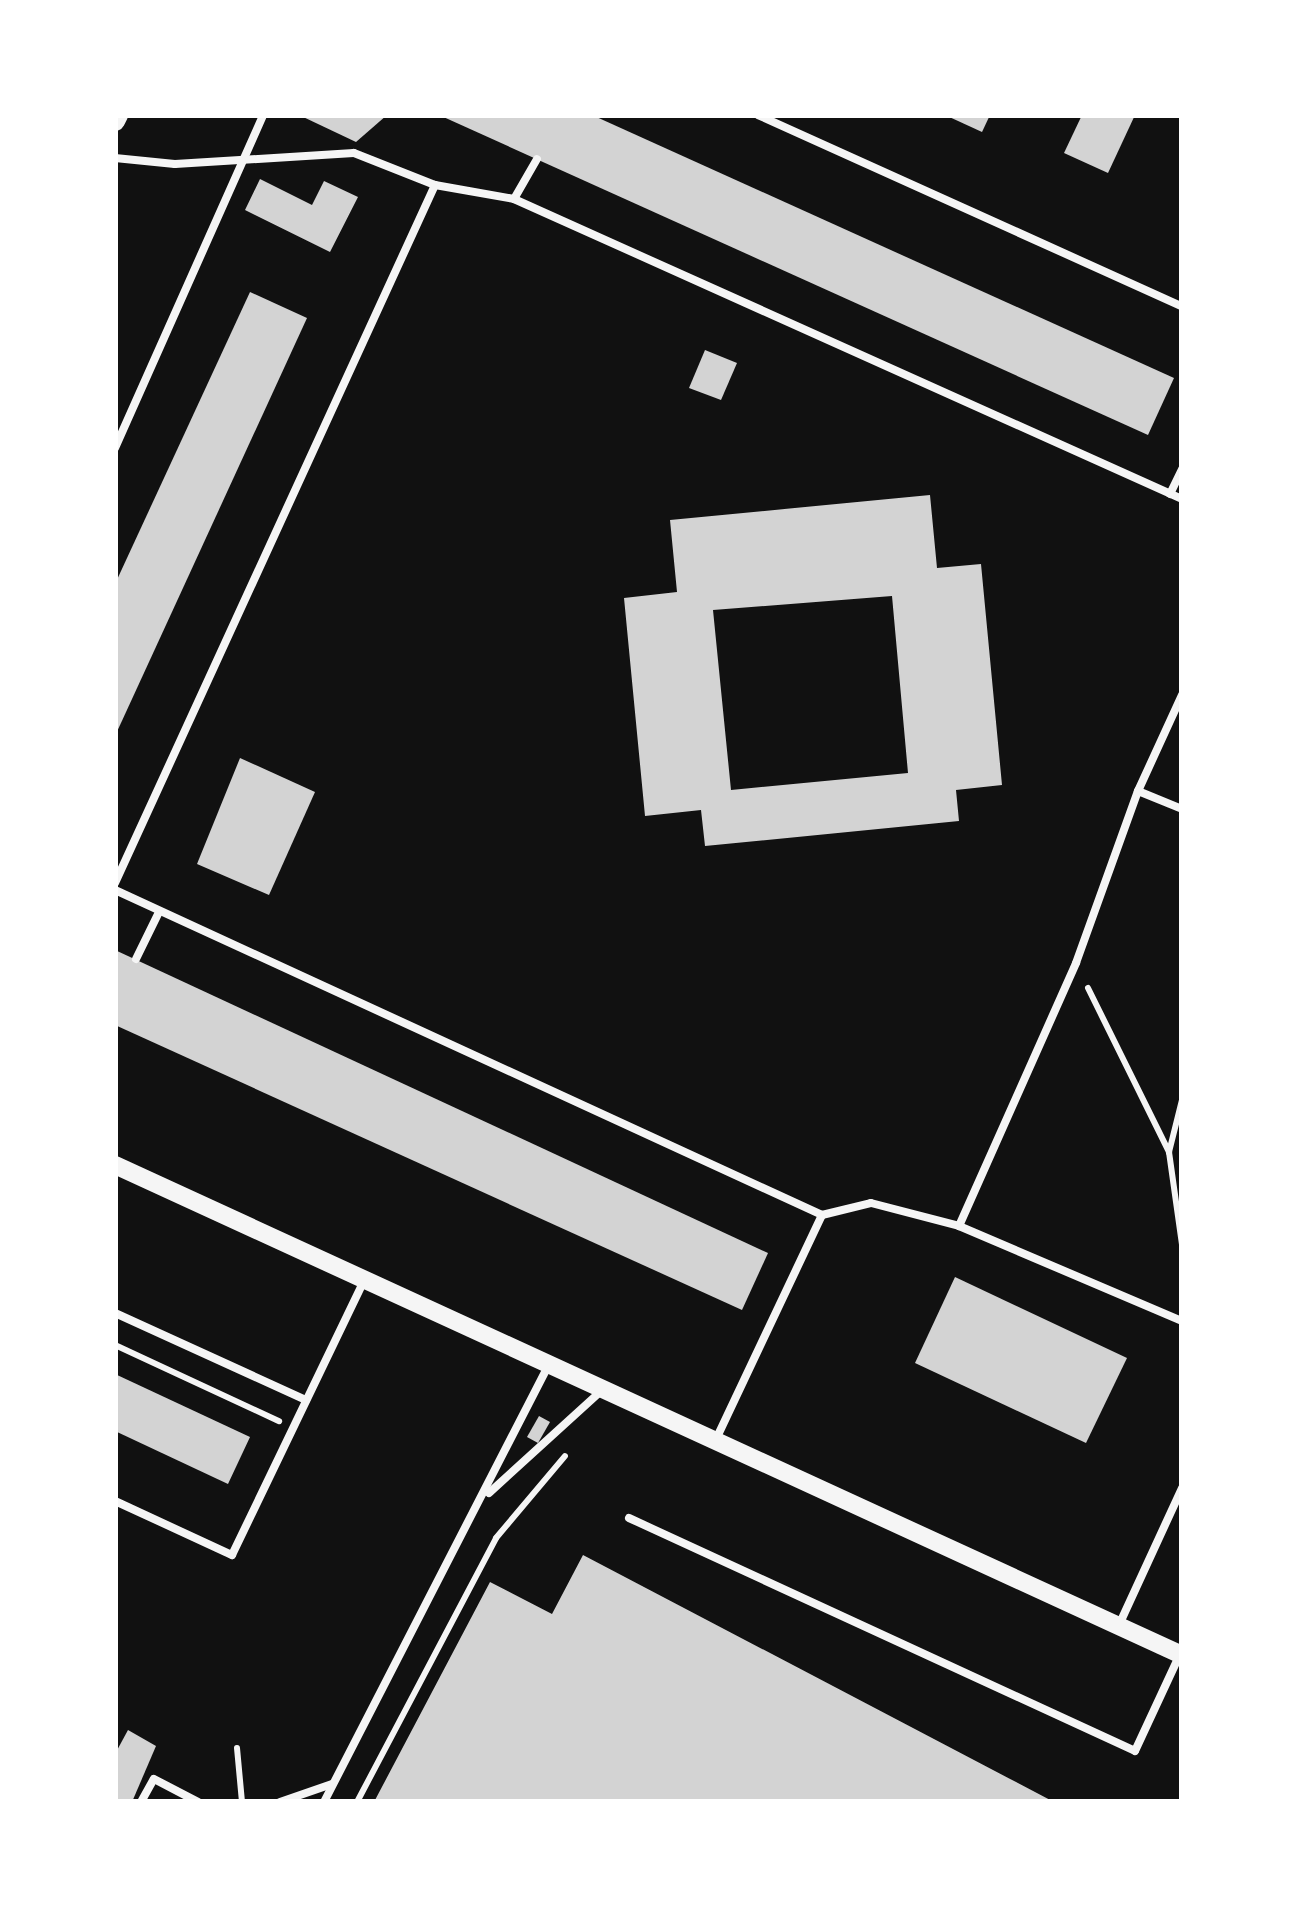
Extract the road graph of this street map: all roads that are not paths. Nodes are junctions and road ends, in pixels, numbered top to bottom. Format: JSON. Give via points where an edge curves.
{"nodes":[{"id":1,"x":263,"y":115,"type":"edge"},
{"id":2,"x":758,"y":115,"type":"edge"},
{"id":3,"x":246,"y":155,"type":"junction"},
{"id":4,"x":115,"y":158,"type":"edge"},
{"id":5,"x":537,"y":159,"type":"dead end"},
{"id":6,"x":435,"y":185,"type":"junction"},
{"id":7,"x":514,"y":199,"type":"junction"},
{"id":8,"x":1182,"y":306,"type":"edge"},
{"id":9,"x":115,"y":448,"type":"edge"},
{"id":10,"x":1182,"y":469,"type":"edge"},
{"id":11,"x":1170,"y":494,"type":"junction"},
{"id":12,"x":1182,"y":499,"type":"edge"},
{"id":13,"x":1182,"y":695,"type":"edge"},
{"id":14,"x":1138,"y":791,"type":"junction"},
{"id":15,"x":1182,"y":809,"type":"edge"},
{"id":16,"x":115,"y":887,"type":"edge"},
{"id":17,"x":160,"y":912,"type":"junction"},
{"id":18,"x":136,"y":959,"type":"dead end"},
{"id":19,"x":115,"y":1165,"type":"edge"},
{"id":20,"x":822,"y":1215,"type":"junction"},
{"id":21,"x":959,"y":1226,"type":"junction"},
{"id":22,"x":364,"y":1281,"type":"junction"},
{"id":23,"x":115,"y":1313,"type":"edge"},
{"id":24,"x":1182,"y":1321,"type":"edge"},
{"id":25,"x":548,"y":1366,"type":"junction"},
{"id":26,"x":602,"y":1391,"type":"junction"},
{"id":27,"x":306,"y":1400,"type":"junction"},
{"id":28,"x":714,"y":1444,"type":"junction"},
{"id":29,"x":1182,"y":1488,"type":"edge"},
{"id":30,"x":486,"y":1496,"type":"junction"},
{"id":31,"x":115,"y":1501,"type":"edge"},
{"id":32,"x":629,"y":1518,"type":"dead end"},
{"id":33,"x":1119,"y":1626,"type":"junction"},
{"id":34,"x":1181,"y":1654,"type":"edge"},
{"id":35,"x":332,"y":1784,"type":"junction"},
{"id":36,"x":141,"y":1802,"type":"edge"},
{"id":37,"x":198,"y":1802,"type":"edge"},
{"id":38,"x":280,"y":1802,"type":"edge"},
{"id":39,"x":324,"y":1802,"type":"edge"}],
"edges":[{"from":1,"to":3,"type":"lane"},
{"from":2,"to":8,"type":"lane"},
{"from":3,"to":4,"type":"lane","via":[[175,164]]},
{"from":3,"to":6,"type":"lane","via":[[354,153]]},
{"from":3,"to":9,"type":"lane"},
{"from":5,"to":7,"type":"lane"},
{"from":6,"to":7,"type":"lane"},
{"from":6,"to":16,"type":"lane"},
{"from":7,"to":11,"type":"lane"},
{"from":10,"to":11,"type":"lane"},
{"from":11,"to":12,"type":"lane"},
{"from":13,"to":14,"type":"lane"},
{"from":14,"to":15,"type":"lane"},
{"from":14,"to":21,"type":"lane","via":[[1076,963]]},
{"from":16,"to":17,"type":"lane"},
{"from":17,"to":18,"type":"lane"},
{"from":17,"to":20,"type":"lane"},
{"from":19,"to":22,"type":"street"},
{"from":20,"to":21,"type":"lane","via":[[872,1203]]},
{"from":20,"to":28,"type":"lane"},
{"from":21,"to":24,"type":"lane"},
{"from":22,"to":25,"type":"street"},
{"from":22,"to":27,"type":"lane"},
{"from":23,"to":27,"type":"lane"},
{"from":25,"to":26,"type":"street"},
{"from":25,"to":30,"type":"lane"},
{"from":26,"to":28,"type":"street"},
{"from":26,"to":30,"type":"lane"},
{"from":27,"to":31,"type":"lane","via":[[232,1555]]},
{"from":28,"to":33,"type":"street"},
{"from":29,"to":33,"type":"lane"},
{"from":30,"to":35,"type":"lane"},
{"from":32,"to":34,"type":"lane","via":[[1135,1751]]},
{"from":33,"to":34,"type":"street"},
{"from":35,"to":38,"type":"lane"},
{"from":35,"to":39,"type":"lane"},
{"from":36,"to":37,"type":"lane","via":[[154,1779]]}]}
